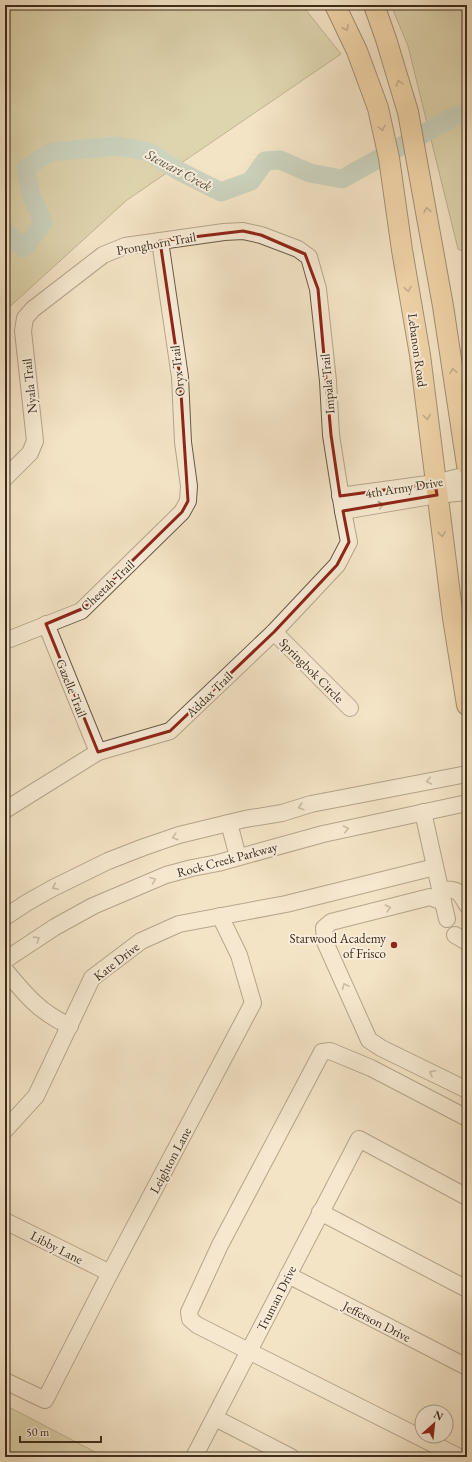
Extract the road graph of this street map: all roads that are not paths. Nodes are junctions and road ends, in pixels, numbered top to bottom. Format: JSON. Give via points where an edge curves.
{"nodes":[{"id":1,"x":334,"y":5,"type":"edge"},
{"id":2,"x":374,"y":5,"type":"edge"},
{"id":3,"x":160,"y":241,"type":"junction"},
{"id":4,"x":309,"y":257,"type":"joint"},
{"id":5,"x":24,"y":322,"type":"joint"},
{"id":6,"x":467,"y":465,"type":"edge"},
{"id":7,"x":467,"y":476,"type":"edge"},
{"id":8,"x":5,"y":478,"type":"edge"},
{"id":9,"x":436,"y":489,"type":"junction"},
{"id":10,"x":467,"y":492,"type":"edge"},
{"id":11,"x":188,"y":501,"type":"joint"},
{"id":12,"x":341,"y":504,"type":"junction"},
{"id":13,"x":46,"y":624,"type":"junction"},
{"id":14,"x":274,"y":632,"type":"junction"},
{"id":15,"x":5,"y":641,"type":"edge"},
{"id":16,"x":467,"y":704,"type":"edge"},
{"id":17,"x":350,"y":708,"type":"dead end"},
{"id":18,"x":98,"y":752,"type":"junction"},
{"id":19,"x":467,"y":774,"type":"edge"},
{"id":20,"x":467,"y":803,"type":"edge"},
{"id":21,"x":5,"y":810,"type":"edge"},
{"id":22,"x":423,"y":812,"type":"junction"},
{"id":23,"x":229,"y":823,"type":"junction"},
{"id":24,"x":238,"y":857,"type":"junction"},
{"id":25,"x":435,"y":867,"type":"junction"},
{"id":26,"x":441,"y":895,"type":"junction"},
{"id":27,"x":467,"y":905,"type":"edge"},
{"id":28,"x":220,"y":916,"type":"junction"},
{"id":29,"x":5,"y":917,"type":"edge"},
{"id":30,"x":447,"y":919,"type":"dead end"},
{"id":31,"x":5,"y":960,"type":"edge"},
{"id":32,"x":5,"y":970,"type":"edge"},
{"id":33,"x":70,"y":1026,"type":"junction"},
{"id":34,"x":467,"y":1090,"type":"edge"},
{"id":35,"x":467,"y":1118,"type":"edge"},
{"id":36,"x":5,"y":1130,"type":"edge"},
{"id":37,"x":467,"y":1197,"type":"edge"},
{"id":38,"x":320,"y":1212,"type":"junction"},
{"id":39,"x":5,"y":1221,"type":"edge"},
{"id":40,"x":110,"y":1273,"type":"junction"},
{"id":41,"x":288,"y":1275,"type":"junction"},
{"id":42,"x":467,"y":1289,"type":"edge"},
{"id":43,"x":250,"y":1351,"type":"junction"},
{"id":44,"x":467,"y":1367,"type":"edge"},
{"id":45,"x":5,"y":1381,"type":"edge"},
{"id":46,"x":215,"y":1418,"type":"junction"},
{"id":47,"x":194,"y":1457,"type":"edge"},
{"id":48,"x":291,"y":1457,"type":"edge"},
{"id":49,"x":459,"y":1457,"type":"edge"}],
"edges":[{"from":1,"to":9,"type":"main road","name":"Lebanon Road","one_way":true,"via":[[357,51],[378,108],[388,150],[420,355]]},
{"from":6,"to":2,"type":"main road","one_way":true,"via":[[443,306],[408,112]]},
{"from":3,"to":4,"type":"street","name":"Pronghorn Trail","via":[[243,231],[298,249]]},
{"from":3,"to":5,"type":"street","name":"Pronghorn Trail","via":[[125,246],[103,255],[33,308]]},
{"from":3,"to":11,"type":"street","name":"Oryx Trail","via":[[180,377]]},
{"from":4,"to":12,"type":"street","name":"Impala Trail","via":[[318,288],[331,435]]},
{"from":5,"to":8,"type":"street","name":"Nyala Trail","via":[[35,437],[32,450]]},
{"from":7,"to":9,"type":"street","name":"4th Army Drive"},
{"from":9,"to":10,"type":"street","name":"4th Army Drive"},
{"from":9,"to":12,"type":"street","name":"4th Army Drive"},
{"from":9,"to":16,"type":"main road","name":"Lebanon Road","one_way":true},
{"from":11,"to":13,"type":"street","name":"Cheetah Trail","via":[[182,512],[84,608],[78,613]]},
{"from":12,"to":14,"type":"street","name":"Addax Trail","via":[[349,542],[337,565]]},
{"from":13,"to":15,"type":"street","name":"Cheetah Trail"},
{"from":13,"to":18,"type":"street","name":"Gazelle Trail"},
{"from":14,"to":17,"type":"street","name":"Springbok Circle"},
{"from":14,"to":18,"type":"street","name":"Addax Trail","via":[[170,731]]},
{"from":18,"to":21,"type":"street","name":"Addax Trail"},
{"from":19,"to":23,"type":"street","one_way":true,"via":[[311,804],[282,813]]},
{"from":20,"to":22,"type":"street","name":"Rock Creek Parkway"},
{"from":24,"to":22,"type":"street","name":"Rock Creek Parkway","one_way":true,"via":[[323,834]]},
{"from":22,"to":25,"type":"street"},
{"from":23,"to":24,"type":"street"},
{"from":23,"to":29,"type":"street","one_way":true,"via":[[178,835],[108,861],[53,888]]},
{"from":31,"to":24,"type":"street","name":"Rock Creek Parkway","one_way":true,"via":[[93,906],[166,875]]},
{"from":25,"to":26,"type":"street"},
{"from":25,"to":28,"type":"street","name":"Kate Drive","via":[[286,904]]},
{"from":26,"to":27,"type":"street","via":[[456,890],[461,893]]},
{"from":26,"to":30,"type":"street"},
{"from":34,"to":26,"type":"street","one_way":true,"via":[[369,1040],[324,942],[324,928],[331,922]]},
{"from":28,"to":33,"type":"street","name":"Kate Drive","via":[[179,924],[141,941],[92,978]]},
{"from":28,"to":40,"type":"street","name":"Leighton Lane","via":[[239,955],[253,1003]]},
{"from":32,"to":33,"type":"street","via":[[37,1007]]},
{"from":33,"to":36,"type":"street","name":"Kate Drive","via":[[36,1096]]},
{"from":35,"to":43,"type":"street","via":[[371,1068],[330,1051],[322,1052],[220,1245],[189,1312],[190,1319],[197,1325]]},
{"from":37,"to":38,"type":"street","name":"Truman Drive","via":[[359,1139]]},
{"from":38,"to":41,"type":"street","name":"Truman Drive"},
{"from":38,"to":42,"type":"street"},
{"from":39,"to":40,"type":"street","name":"Libby Lane"},
{"from":40,"to":45,"type":"street","name":"Leighton Lane","via":[[45,1400]]},
{"from":41,"to":43,"type":"street","name":"Truman Drive"},
{"from":41,"to":44,"type":"street","name":"Jefferson Drive"},
{"from":43,"to":46,"type":"street","name":"Truman Drive"},
{"from":43,"to":49,"type":"street"},
{"from":46,"to":47,"type":"street","name":"Truman Drive"},
{"from":46,"to":48,"type":"street"}]}
